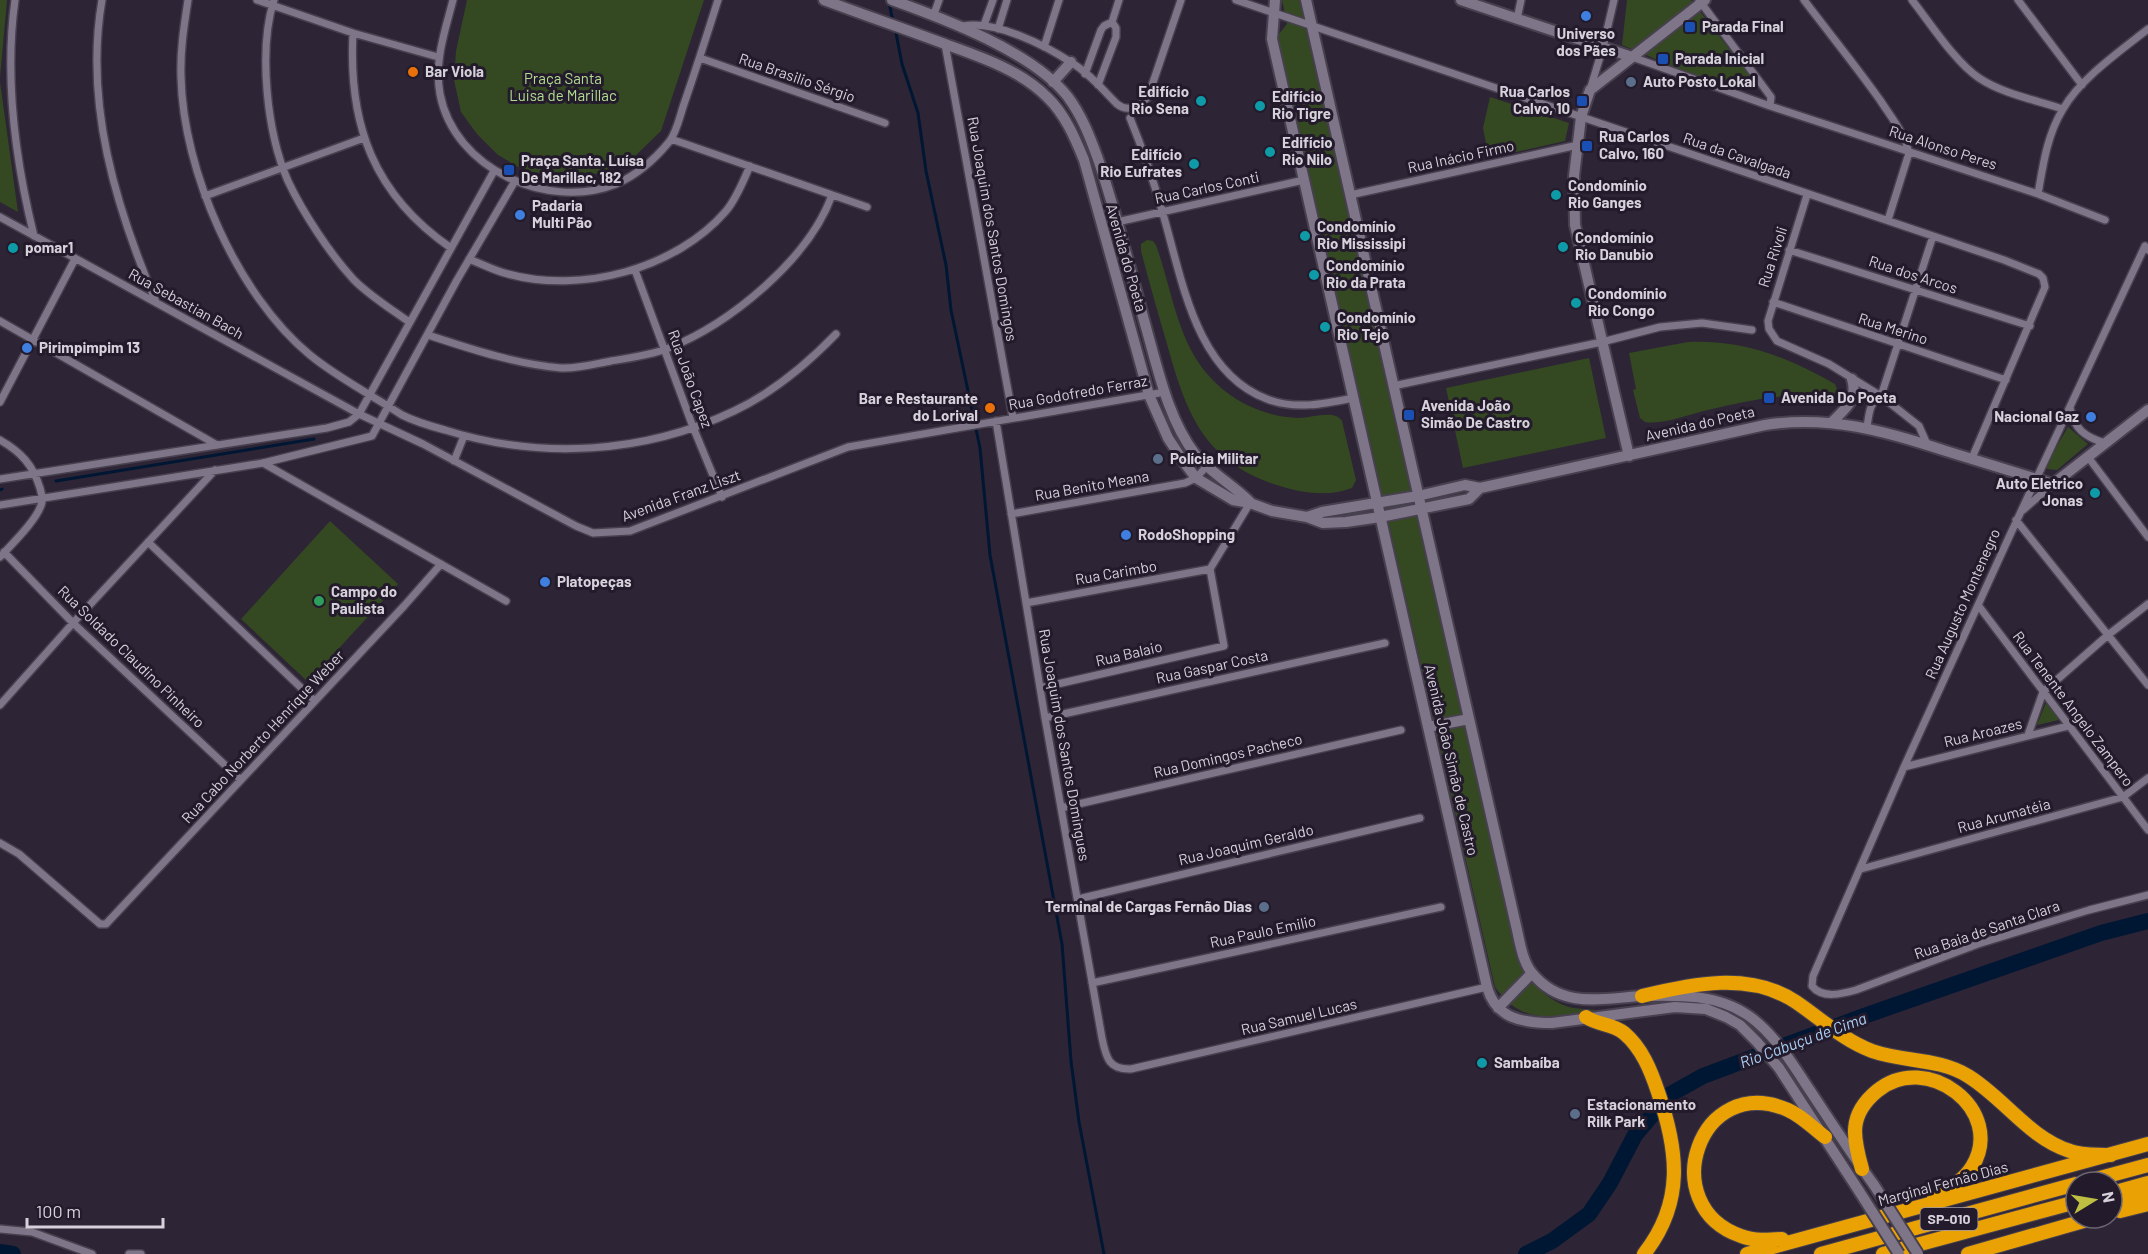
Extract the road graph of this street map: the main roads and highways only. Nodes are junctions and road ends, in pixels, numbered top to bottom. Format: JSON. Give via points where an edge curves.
{"nodes":[{"id":1,"x":824,"y":0,"type":"edge"},
{"id":2,"x":1275,"y":0,"type":"edge"},
{"id":3,"x":1306,"y":0,"type":"edge"},
{"id":4,"x":1461,"y":0,"type":"edge"},
{"id":5,"x":895,"y":1,"type":"edge"},
{"id":6,"x":1702,"y":1,"type":"edge"},
{"id":7,"x":844,"y":4,"type":"edge"},
{"id":8,"x":1632,"y":57,"type":"junction"},
{"id":9,"x":1071,"y":62,"type":"road end"},
{"id":10,"x":1053,"y":82,"type":"junction"},
{"id":11,"x":1852,"y":379,"type":"road end"},
{"id":12,"x":2148,"y":410,"type":"edge"},
{"id":13,"x":1832,"y":422,"type":"junction"},
{"id":14,"x":1629,"y":456,"type":"junction"},
{"id":15,"x":1480,"y":488,"type":"junction"},
{"id":16,"x":1418,"y":496,"type":"junction"},
{"id":17,"x":1250,"y":503,"type":"junction"},
{"id":18,"x":1377,"y":503,"type":"junction"},
{"id":19,"x":1421,"y":509,"type":"junction"},
{"id":20,"x":1307,"y":516,"type":"junction"},
{"id":21,"x":1380,"y":517,"type":"junction"},
{"id":22,"x":1469,"y":719,"type":"junction"},
{"id":23,"x":1428,"y":727,"type":"junction"},
{"id":24,"x":1532,"y":973,"type":"junction"},
{"id":25,"x":1642,"y":996,"type":"junction"},
{"id":26,"x":1498,"y":1008,"type":"junction"},
{"id":27,"x":1586,"y":1017,"type":"junction"},
{"id":28,"x":1825,"y":1137,"type":"junction"},
{"id":29,"x":2148,"y":1144,"type":"edge"},
{"id":30,"x":2111,"y":1155,"type":"junction"},
{"id":31,"x":2148,"y":1165,"type":"edge"},
{"id":32,"x":1862,"y":1169,"type":"junction"},
{"id":33,"x":2124,"y":1171,"type":"edge"},
{"id":34,"x":2148,"y":1183,"type":"edge"},
{"id":35,"x":2064,"y":1188,"type":"edge"},
{"id":36,"x":2124,"y":1190,"type":"edge"},
{"id":37,"x":2148,"y":1192,"type":"edge"},
{"id":38,"x":2124,"y":1203,"type":"edge"},
{"id":39,"x":2148,"y":1204,"type":"edge"},
{"id":40,"x":2064,"y":1205,"type":"edge"},
{"id":41,"x":1920,"y":1207,"type":"junction"},
{"id":42,"x":2124,"y":1210,"type":"edge"},
{"id":43,"x":2064,"y":1226,"type":"edge"},
{"id":44,"x":1808,"y":1238,"type":"junction"},
{"id":45,"x":1644,"y":1254,"type":"edge"},
{"id":46,"x":1747,"y":1254,"type":"edge"},
{"id":47,"x":1821,"y":1254,"type":"edge"},
{"id":48,"x":1883,"y":1254,"type":"edge"},
{"id":49,"x":1899,"y":1254,"type":"edge"},
{"id":50,"x":1918,"y":1254,"type":"edge"},
{"id":51,"x":1968,"y":1254,"type":"edge"}],
"edges":[{"from":1,"to":7,"type":"main road","name":"Avenida do Poeta"},
{"from":2,"to":18,"type":"main road","name":"Avenida João Simão de Castro","via":[[1272,39]]},
{"from":3,"to":16,"type":"main road","name":"Avenida João Simão de Castro"},
{"from":4,"to":8,"type":"main road"},
{"from":5,"to":10,"type":"main road","name":"Avenida do Poeta","via":[[961,27],[1018,56]]},
{"from":6,"to":8,"type":"main road"},
{"from":7,"to":17,"type":"main road","name":"Avenida do Poeta","via":[[997,64],[1049,98],[1063,117],[1083,160],[1149,395],[1168,438],[1196,478],[1233,500]]},
{"from":8,"to":14,"type":"main road","via":[[1590,90],[1581,117],[1574,176],[1575,225]]},
{"from":9,"to":10,"type":"main road"},
{"from":10,"to":17,"type":"main road","name":"Avenida do Poeta","via":[[1067,96],[1089,134],[1106,181],[1165,392],[1181,432],[1207,466]]},
{"from":11,"to":13,"type":"main road","via":[[1855,388],[1850,404]]},
{"from":12,"to":13,"type":"main road","name":"Avenida do Poeta","via":[[2053,484],[1927,444]]},
{"from":13,"to":14,"type":"main road","name":"Avenida do Poeta","via":[[1774,424]]},
{"from":14,"to":15,"type":"main road","name":"Avenida do Poeta"},
{"from":15,"to":16,"type":"main road","name":"Avenida do Poeta","via":[[1465,485]]},
{"from":15,"to":19,"type":"main road","name":"Avenida do Poeta","via":[[1469,499]]},
{"from":16,"to":18,"type":"main road","name":"Avenida do Poeta"},
{"from":16,"to":19,"type":"main road","name":"Avenida João Simão de Castro"},
{"from":17,"to":20,"type":"main road","name":"Avenida do Poeta"},
{"from":18,"to":20,"type":"main road","name":"Avenida do Poeta"},
{"from":18,"to":21,"type":"main road","name":"Avenida João Simão de Castro"},
{"from":19,"to":21,"type":"main road","name":"Avenida do Poeta"},
{"from":19,"to":22,"type":"main road","name":"Avenida João Simão de Castro"},
{"from":20,"to":21,"type":"main road","name":"Avenida do Poeta","via":[[1323,523]]},
{"from":21,"to":23,"type":"main road","name":"Avenida João Simão de Castro"},
{"from":22,"to":23,"type":"main road"},
{"from":22,"to":24,"type":"main road","name":"Avenida João Simão de Castro","via":[[1520,942]]},
{"from":23,"to":26,"type":"main road","name":"Avenida João Simão de Castro","via":[[1487,987]]},
{"from":24,"to":25,"type":"main road","via":[[1559,994],[1575,998]]},
{"from":24,"to":26,"type":"main road"},
{"from":25,"to":30,"type":"highway","via":[[1697,985],[1737,984],[1776,991],[1855,1044],[1958,1071],[2057,1146],[2082,1154]]},
{"from":25,"to":32,"type":"main road","via":[[1720,1001],[1748,1015],[1793,1065]]},
{"from":26,"to":27,"type":"main road","via":[[1533,1023]]},
{"from":27,"to":28,"type":"main road","via":[[1675,1007],[1706,1009],[1733,1021],[1779,1068]]},
{"from":27,"to":45,"type":"highway","via":[[1615,1027],[1645,1058],[1670,1125],[1674,1185],[1663,1220]]},
{"from":28,"to":44,"type":"highway","via":[[1789,1110],[1775,1105],[1743,1105],[1716,1119],[1695,1155],[1695,1183],[1700,1199],[1722,1225],[1739,1236],[1759,1240]]},
{"from":28,"to":49,"type":"main road","bridge":true},
{"from":29,"to":30,"type":"highway","name":"Marginal Fernão Dias","number":"SP-010"},
{"from":30,"to":41,"type":"highway","name":"Marginal Fernão Dias","number":"SP-010"},
{"from":31,"to":33,"type":"highway"},
{"from":32,"to":41,"type":"highway","via":[[1854,1131],[1869,1097],[1881,1087],[1906,1078],[1931,1078],[1948,1086],[1971,1108],[1980,1144],[1973,1166],[1964,1177]]},
{"from":32,"to":50,"type":"main road","bridge":true},
{"from":34,"to":36,"type":"highway"},
{"from":35,"to":47,"type":"highway","number":"SP-010"},
{"from":37,"to":38,"type":"highway"},
{"from":39,"to":42,"type":"highway"},
{"from":40,"to":48,"type":"highway","number":"SP-010"},
{"from":41,"to":44,"type":"highway","name":"Marginal Fernão Dias","number":"SP-010"},
{"from":43,"to":51,"type":"highway","number":"SP-010"},
{"from":44,"to":46,"type":"highway","name":"Marginal Fernão Dias","number":"SP-010"}]}
